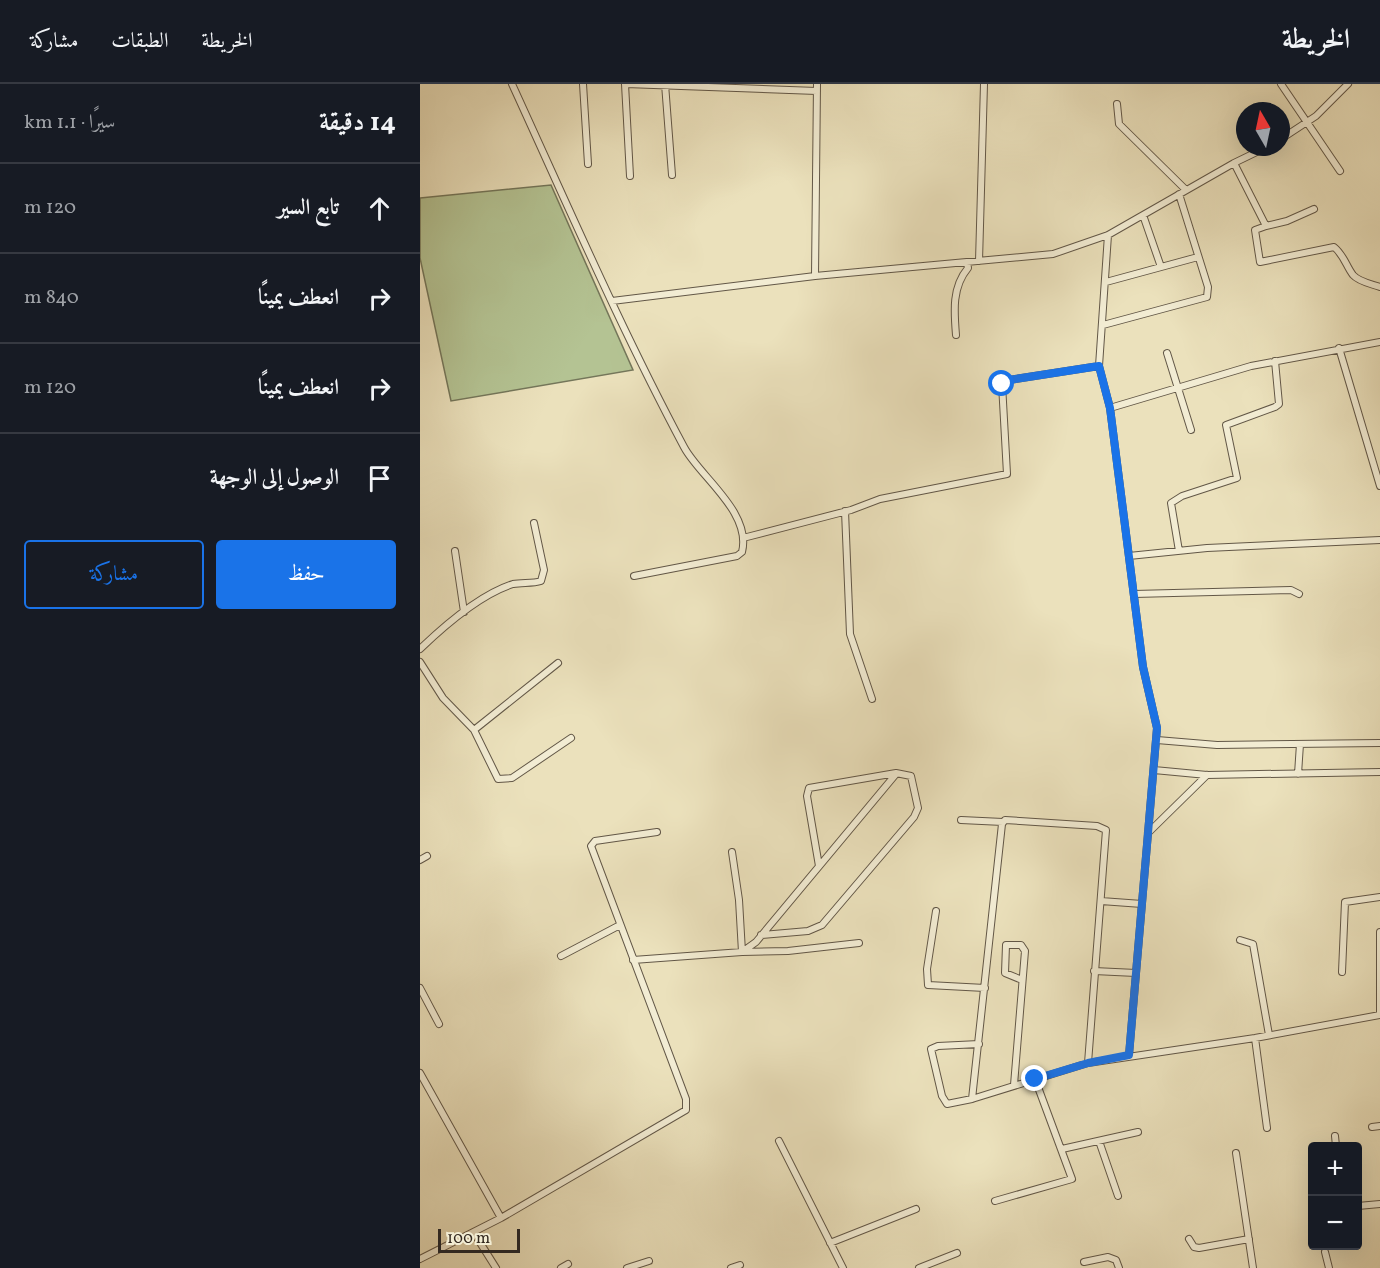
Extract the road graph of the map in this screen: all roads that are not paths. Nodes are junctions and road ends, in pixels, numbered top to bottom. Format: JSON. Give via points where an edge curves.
{"nodes":[{"id":1,"x":512,"y":84,"type":"edge"},
{"id":2,"x":583,"y":84,"type":"edge"},
{"id":3,"x":625,"y":84,"type":"edge"},
{"id":4,"x":984,"y":84,"type":"edge"},
{"id":5,"x":1281,"y":84,"type":"edge"},
{"id":6,"x":1348,"y":84,"type":"edge"},
{"id":7,"x":665,"y":85,"type":"edge"},
{"id":8,"x":706,"y":86,"type":"edge"},
{"id":9,"x":747,"y":86,"type":"edge"},
{"id":10,"x":786,"y":87,"type":"edge"},
{"id":11,"x":817,"y":87,"type":"edge"},
{"id":12,"x":1117,"y":104,"type":"dead end"},
{"id":13,"x":1309,"y":121,"type":"junction"},
{"id":14,"x":1290,"y":133,"type":"edge"},
{"id":15,"x":1248,"y":156,"type":"edge"},
{"id":16,"x":1234,"y":163,"type":"junction"},
{"id":17,"x":588,"y":165,"type":"dead end"},
{"id":18,"x":1340,"y":171,"type":"dead end"},
{"id":19,"x":672,"y":175,"type":"dead end"},
{"id":20,"x":630,"y":176,"type":"dead end"},
{"id":21,"x":1186,"y":190,"type":"junction"},
{"id":22,"x":1179,"y":194,"type":"junction"},
{"id":23,"x":1314,"y":208,"type":"dead end"},
{"id":24,"x":1143,"y":215,"type":"junction"},
{"id":25,"x":1266,"y":226,"type":"junction"},
{"id":26,"x":1108,"y":236,"type":"junction"},
{"id":27,"x":1198,"y":257,"type":"junction"},
{"id":28,"x":979,"y":261,"type":"junction"},
{"id":29,"x":967,"y":262,"type":"junction"},
{"id":30,"x":1161,"y":267,"type":"junction"},
{"id":31,"x":815,"y":276,"type":"junction"},
{"id":32,"x":1106,"y":282,"type":"junction"},
{"id":33,"x":1380,"y":287,"type":"edge"},
{"id":34,"x":612,"y":301,"type":"junction"},
{"id":35,"x":1103,"y":326,"type":"junction"},
{"id":36,"x":956,"y":335,"type":"dead end"},
{"id":37,"x":1380,"y":342,"type":"edge"},
{"id":38,"x":1339,"y":348,"type":"junction"},
{"id":39,"x":1167,"y":353,"type":"dead end"},
{"id":40,"x":1275,"y":361,"type":"junction"},
{"id":41,"x":1099,"y":366,"type":"junction"},
{"id":42,"x":1179,"y":387,"type":"junction"},
{"id":43,"x":1110,"y":408,"type":"junction"},
{"id":44,"x":1191,"y":430,"type":"dead end"},
{"id":45,"x":1380,"y":486,"type":"edge"},
{"id":46,"x":845,"y":511,"type":"junction"},
{"id":47,"x":534,"y":523,"type":"dead end"},
{"id":48,"x":743,"y":538,"type":"junction"},
{"id":49,"x":1380,"y":540,"type":"edge"},
{"id":50,"x":455,"y":551,"type":"dead end"},
{"id":51,"x":1179,"y":551,"type":"junction"},
{"id":52,"x":1129,"y":556,"type":"junction"},
{"id":53,"x":633,"y":576,"type":"dead end"},
{"id":54,"x":1134,"y":594,"type":"junction"},
{"id":55,"x":1299,"y":594,"type":"dead end"},
{"id":56,"x":464,"y":612,"type":"junction"},
{"id":57,"x":420,"y":649,"type":"edge"},
{"id":58,"x":420,"y":662,"type":"edge"},
{"id":59,"x":558,"y":663,"type":"dead end"},
{"id":60,"x":872,"y":699,"type":"dead end"},
{"id":61,"x":474,"y":730,"type":"junction"},
{"id":62,"x":571,"y":738,"type":"dead end"},
{"id":63,"x":1157,"y":740,"type":"junction"},
{"id":64,"x":1300,"y":744,"type":"junction"},
{"id":65,"x":1380,"y":744,"type":"edge"},
{"id":66,"x":1155,"y":770,"type":"junction"},
{"id":67,"x":1380,"y":772,"type":"edge"},
{"id":68,"x":896,"y":773,"type":"junction"},
{"id":69,"x":1298,"y":774,"type":"junction"},
{"id":70,"x":1207,"y":775,"type":"junction"},
{"id":71,"x":961,"y":820,"type":"dead end"},
{"id":72,"x":1003,"y":822,"type":"junction"},
{"id":73,"x":657,"y":832,"type":"dead end"},
{"id":74,"x":1148,"y":833,"type":"junction"},
{"id":75,"x":732,"y":852,"type":"dead end"},
{"id":76,"x":427,"y":856,"type":"dead end"},
{"id":77,"x":420,"y":860,"type":"edge"},
{"id":78,"x":819,"y":866,"type":"junction"},
{"id":79,"x":1380,"y":897,"type":"edge"},
{"id":80,"x":1101,"y":901,"type":"junction"},
{"id":81,"x":1142,"y":904,"type":"junction"},
{"id":82,"x":936,"y":911,"type":"dead end"},
{"id":83,"x":620,"y":926,"type":"junction"},
{"id":84,"x":1380,"y":932,"type":"edge"},
{"id":85,"x":761,"y":935,"type":"junction"},
{"id":86,"x":1240,"y":940,"type":"dead end"},
{"id":87,"x":859,"y":943,"type":"dead end"},
{"id":88,"x":742,"y":952,"type":"junction"},
{"id":89,"x":561,"y":956,"type":"dead end"},
{"id":90,"x":633,"y":960,"type":"junction"},
{"id":91,"x":1094,"y":971,"type":"junction"},
{"id":92,"x":1341,"y":972,"type":"dead end"},
{"id":93,"x":1136,"y":973,"type":"junction"},
{"id":94,"x":1022,"y":980,"type":"junction"},
{"id":95,"x":420,"y":988,"type":"edge"},
{"id":96,"x":985,"y":988,"type":"junction"},
{"id":97,"x":1380,"y":1015,"type":"edge"},
{"id":98,"x":439,"y":1024,"type":"dead end"},
{"id":99,"x":1269,"y":1035,"type":"junction"},
{"id":100,"x":1255,"y":1038,"type":"junction"},
{"id":101,"x":979,"y":1044,"type":"junction"},
{"id":102,"x":1129,"y":1055,"type":"junction"},
{"id":103,"x":1088,"y":1063,"type":"junction"},
{"id":104,"x":420,"y":1073,"type":"edge"},
{"id":105,"x":1035,"y":1079,"type":"junction"},
{"id":106,"x":1014,"y":1085,"type":"junction"},
{"id":107,"x":972,"y":1099,"type":"junction"},
{"id":108,"x":1267,"y":1128,"type":"dead end"},
{"id":109,"x":1138,"y":1132,"type":"dead end"},
{"id":110,"x":1335,"y":1136,"type":"dead end"},
{"id":111,"x":779,"y":1141,"type":"dead end"},
{"id":112,"x":1099,"y":1141,"type":"junction"},
{"id":113,"x":1336,"y":1142,"type":"edge"},
{"id":114,"x":1062,"y":1149,"type":"junction"},
{"id":115,"x":1236,"y":1153,"type":"dead end"},
{"id":116,"x":1118,"y":1196,"type":"dead end"},
{"id":117,"x":995,"y":1202,"type":"dead end"},
{"id":118,"x":1380,"y":1204,"type":"edge"},
{"id":119,"x":1362,"y":1206,"type":"edge"},
{"id":120,"x":916,"y":1209,"type":"dead end"},
{"id":121,"x":501,"y":1218,"type":"junction"},
{"id":122,"x":474,"y":1233,"type":"junction"},
{"id":123,"x":1189,"y":1239,"type":"dead end"},
{"id":124,"x":1249,"y":1239,"type":"junction"},
{"id":125,"x":831,"y":1243,"type":"junction"},
{"id":126,"x":1325,"y":1252,"type":"dead end"},
{"id":127,"x":957,"y":1253,"type":"dead end"},
{"id":128,"x":420,"y":1259,"type":"edge"},
{"id":129,"x":649,"y":1261,"type":"dead end"},
{"id":130,"x":1084,"y":1262,"type":"dead end"},
{"id":131,"x":568,"y":1264,"type":"dead end"},
{"id":132,"x":740,"y":1265,"type":"dead end"},
{"id":133,"x":496,"y":1268,"type":"edge"},
{"id":134,"x":561,"y":1268,"type":"edge"},
{"id":135,"x":627,"y":1268,"type":"edge"},
{"id":136,"x":731,"y":1268,"type":"edge"},
{"id":137,"x":843,"y":1268,"type":"edge"},
{"id":138,"x":919,"y":1268,"type":"edge"},
{"id":139,"x":1119,"y":1268,"type":"edge"},
{"id":140,"x":1253,"y":1268,"type":"edge"},
{"id":141,"x":1329,"y":1268,"type":"edge"}],
"edges":[{"from":1,"to":34,"type":"street"},
{"from":2,"to":17,"type":"street"},
{"from":3,"to":7,"type":"street"},
{"from":3,"to":20,"type":"street"},
{"from":4,"to":28,"type":"street"},
{"from":5,"to":13,"type":"street"},
{"from":6,"to":13,"type":"street"},
{"from":7,"to":8,"type":"street"},
{"from":7,"to":19,"type":"street"},
{"from":8,"to":9,"type":"street"},
{"from":9,"to":10,"type":"street"},
{"from":10,"to":11,"type":"street"},
{"from":11,"to":31,"type":"street"},
{"from":12,"to":21,"type":"street","via":[[1119,124]]},
{"from":13,"to":14,"type":"street"},
{"from":13,"to":18,"type":"street"},
{"from":15,"to":16,"type":"street"},
{"from":16,"to":21,"type":"street"},
{"from":16,"to":25,"type":"street"},
{"from":21,"to":22,"type":"street"},
{"from":22,"to":24,"type":"street"},
{"from":22,"to":27,"type":"street"},
{"from":23,"to":25,"type":"street"},
{"from":24,"to":26,"type":"street"},
{"from":24,"to":30,"type":"street"},
{"from":25,"to":33,"type":"street","via":[[1254,235],[1260,262],[1334,246],[1352,274]]},
{"from":26,"to":28,"type":"street","via":[[1053,255]]},
{"from":26,"to":32,"type":"street"},
{"from":27,"to":30,"type":"street"},
{"from":27,"to":35,"type":"street","via":[[1208,287],[1207,297]]},
{"from":28,"to":29,"type":"street"},
{"from":29,"to":31,"type":"street"},
{"from":29,"to":36,"type":"street","via":[[956,296]]},
{"from":30,"to":32,"type":"street"},
{"from":31,"to":34,"type":"street"},
{"from":32,"to":35,"type":"street"},
{"from":34,"to":48,"type":"street","via":[[683,446],[720,489]]},
{"from":35,"to":41,"type":"street"},
{"from":37,"to":38,"type":"street"},
{"from":38,"to":40,"type":"street"},
{"from":38,"to":45,"type":"street"},
{"from":39,"to":42,"type":"street"},
{"from":40,"to":42,"type":"street"},
{"from":40,"to":51,"type":"street","via":[[1279,404],[1226,425],[1238,478],[1171,503]]},
{"from":41,"to":43,"type":"street"},
{"from":41,"to":46,"type":"street","via":[[1002,384],[1005,475],[880,500]]},
{"from":42,"to":43,"type":"street"},
{"from":42,"to":44,"type":"street"},
{"from":43,"to":52,"type":"street"},
{"from":46,"to":48,"type":"street"},
{"from":46,"to":60,"type":"street","via":[[850,634]]},
{"from":47,"to":56,"type":"street","via":[[544,570],[541,581],[512,585]]},
{"from":48,"to":53,"type":"street","via":[[737,556]]},
{"from":49,"to":51,"type":"street"},
{"from":50,"to":56,"type":"street"},
{"from":51,"to":52,"type":"street"},
{"from":52,"to":54,"type":"street"},
{"from":54,"to":55,"type":"street","via":[[1291,590]]},
{"from":54,"to":63,"type":"street"},
{"from":56,"to":57,"type":"street"},
{"from":58,"to":61,"type":"street","via":[[443,698]]},
{"from":59,"to":61,"type":"street"},
{"from":61,"to":62,"type":"street","via":[[495,776],[503,780],[512,778]]},
{"from":63,"to":64,"type":"street","via":[[1217,745]]},
{"from":63,"to":66,"type":"street"},
{"from":64,"to":65,"type":"street"},
{"from":64,"to":69,"type":"street"},
{"from":66,"to":70,"type":"street"},
{"from":66,"to":74,"type":"street"},
{"from":67,"to":69,"type":"street"},
{"from":68,"to":78,"type":"street"},
{"from":68,"to":78,"type":"street","via":[[809,788],[807,796]]},
{"from":68,"to":85,"type":"street","via":[[908,774],[913,780],[918,808],[914,818],[819,928]]},
{"from":69,"to":70,"type":"street"},
{"from":70,"to":74,"type":"street"},
{"from":71,"to":72,"type":"street"},
{"from":72,"to":80,"type":"street","via":[[1010,819],[1104,828]]},
{"from":72,"to":96,"type":"street"},
{"from":73,"to":83,"type":"street","via":[[591,843]]},
{"from":74,"to":81,"type":"street"},
{"from":75,"to":88,"type":"street"},
{"from":76,"to":77,"type":"street"},
{"from":78,"to":85,"type":"street"},
{"from":79,"to":92,"type":"street","via":[[1345,902]]},
{"from":80,"to":81,"type":"street"},
{"from":80,"to":91,"type":"street"},
{"from":81,"to":93,"type":"street"},
{"from":82,"to":96,"type":"street","via":[[928,985]]},
{"from":83,"to":89,"type":"street"},
{"from":83,"to":90,"type":"street"},
{"from":84,"to":97,"type":"street"},
{"from":85,"to":88,"type":"street"},
{"from":86,"to":99,"type":"street","via":[[1253,944],[1256,950]]},
{"from":87,"to":88,"type":"street"},
{"from":88,"to":90,"type":"street"},
{"from":90,"to":121,"type":"street","via":[[686,1099],[686,1110]]},
{"from":91,"to":93,"type":"street"},
{"from":91,"to":103,"type":"street"},
{"from":93,"to":102,"type":"street"},
{"from":94,"to":94,"type":"street","via":[[1024,946],[1005,945],[1005,973]]},
{"from":94,"to":106,"type":"street"},
{"from":95,"to":98,"type":"street"},
{"from":96,"to":101,"type":"street"},
{"from":97,"to":99,"type":"street"},
{"from":99,"to":100,"type":"street"},
{"from":100,"to":102,"type":"street"},
{"from":100,"to":108,"type":"street"},
{"from":101,"to":107,"type":"street"},
{"from":101,"to":107,"type":"street","via":[[938,1046],[930,1051],[945,1103]]},
{"from":102,"to":103,"type":"street"},
{"from":103,"to":105,"type":"street"},
{"from":104,"to":121,"type":"street"},
{"from":105,"to":106,"type":"street"},
{"from":105,"to":114,"type":"street"},
{"from":106,"to":107,"type":"street"},
{"from":109,"to":112,"type":"street"},
{"from":110,"to":113,"type":"street"},
{"from":111,"to":125,"type":"street"},
{"from":112,"to":114,"type":"street"},
{"from":112,"to":116,"type":"street"},
{"from":114,"to":117,"type":"street","via":[[1071,1180]]},
{"from":115,"to":124,"type":"street"},
{"from":118,"to":119,"type":"street"},
{"from":120,"to":125,"type":"street"},
{"from":121,"to":122,"type":"street"},
{"from":122,"to":128,"type":"street"},
{"from":122,"to":133,"type":"street"},
{"from":123,"to":124,"type":"street","via":[[1199,1248]]},
{"from":124,"to":140,"type":"street"},
{"from":125,"to":137,"type":"street"},
{"from":126,"to":141,"type":"street"},
{"from":127,"to":138,"type":"street"},
{"from":129,"to":135,"type":"street"},
{"from":130,"to":139,"type":"street","via":[[1111,1257]]},
{"from":131,"to":134,"type":"street"},
{"from":132,"to":136,"type":"street"}]}
